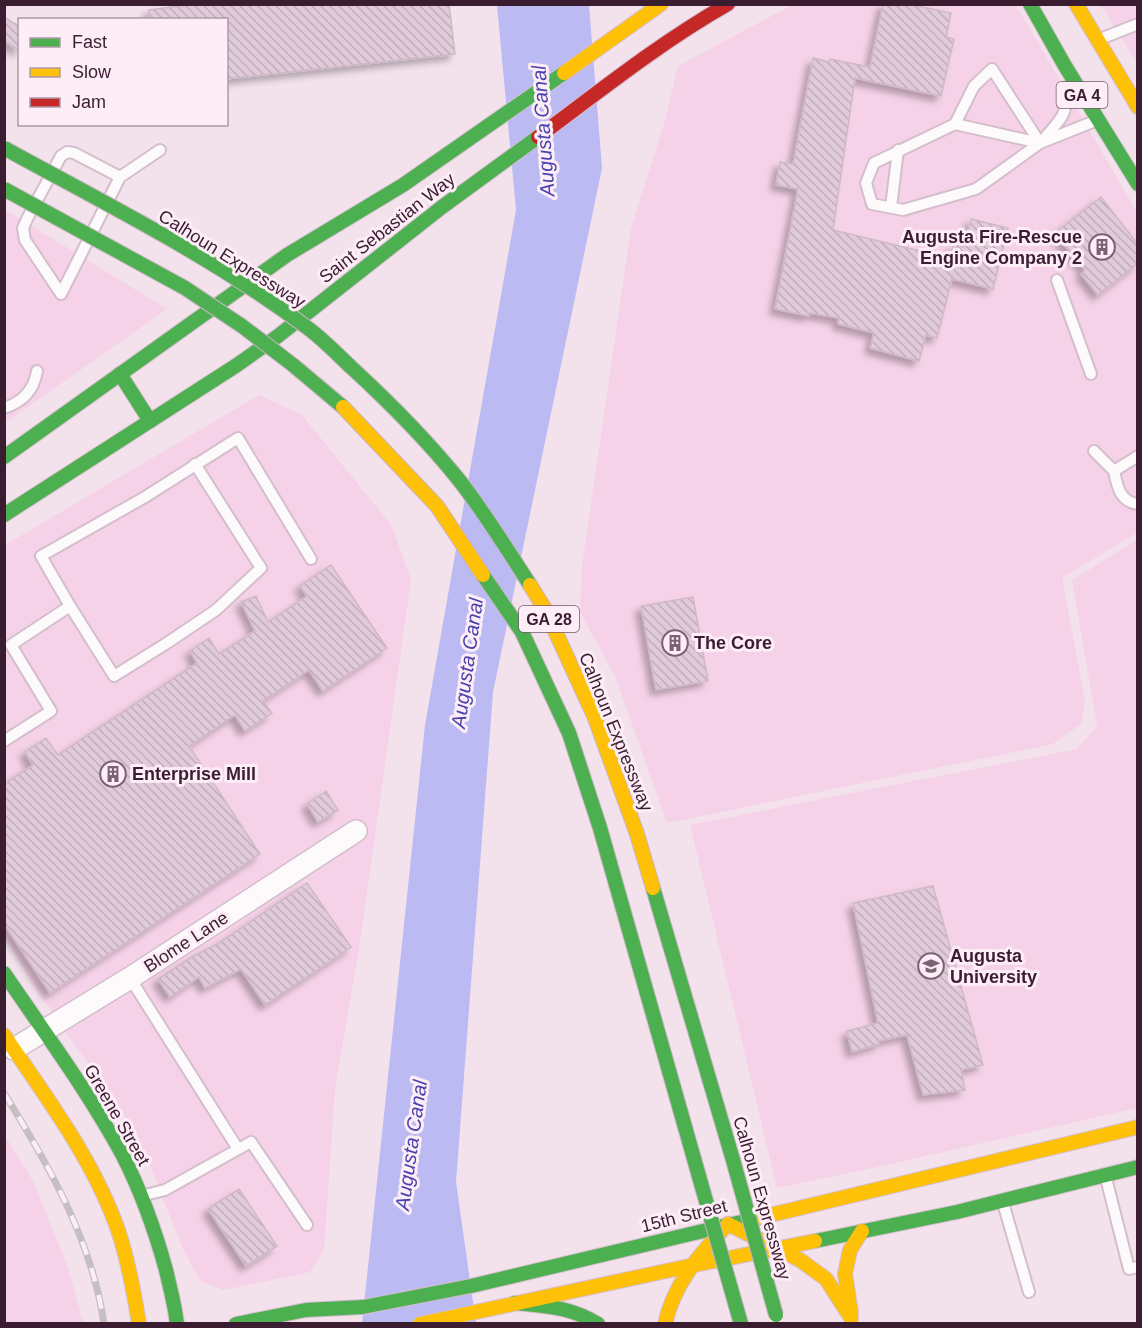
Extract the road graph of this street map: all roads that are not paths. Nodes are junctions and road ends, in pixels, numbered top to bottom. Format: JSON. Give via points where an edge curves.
{"nodes":[{"id":1,"x":661,"y":4,"type":"edge"},
{"id":2,"x":728,"y":4,"type":"edge"},
{"id":3,"x":1030,"y":4,"type":"edge"},
{"id":4,"x":1076,"y":4,"type":"edge"},
{"id":5,"x":1137,"y":24,"type":"edge"},
{"id":6,"x":1097,"y":40,"type":"junction"},
{"id":7,"x":1065,"y":66,"type":"junction"},
{"id":8,"x":1137,"y":107,"type":"edge"},
{"id":9,"x":1098,"y":120,"type":"junction"},
{"id":10,"x":956,"y":124,"type":"junction"},
{"id":11,"x":1040,"y":142,"type":"junction"},
{"id":12,"x":4,"y":148,"type":"edge"},
{"id":13,"x":160,"y":150,"type":"dead end"},
{"id":14,"x":898,"y":150,"type":"junction"},
{"id":15,"x":120,"y":177,"type":"junction"},
{"id":16,"x":1137,"y":184,"type":"edge"},
{"id":17,"x":4,"y":189,"type":"edge"},
{"id":18,"x":891,"y":207,"type":"junction"},
{"id":19,"x":1057,"y":280,"type":"dead end"},
{"id":20,"x":37,"y":371,"type":"dead end"},
{"id":21,"x":120,"y":374,"type":"junction"},
{"id":22,"x":1091,"y":374,"type":"dead end"},
{"id":23,"x":4,"y":408,"type":"edge"},
{"id":24,"x":150,"y":421,"type":"junction"},
{"id":25,"x":1094,"y":451,"type":"dead end"},
{"id":26,"x":1137,"y":456,"type":"edge"},
{"id":27,"x":4,"y":457,"type":"edge"},
{"id":28,"x":195,"y":464,"type":"junction"},
{"id":29,"x":1114,"y":471,"type":"junction"},
{"id":30,"x":1137,"y":504,"type":"edge"},
{"id":31,"x":4,"y":515,"type":"edge"},
{"id":32,"x":310,"y":559,"type":"dead end"},
{"id":33,"x":70,"y":606,"type":"junction"},
{"id":34,"x":4,"y":741,"type":"edge"},
{"id":35,"x":356,"y":831,"type":"dead end"},
{"id":36,"x":4,"y":973,"type":"edge"},
{"id":37,"x":130,"y":978,"type":"junction"},
{"id":38,"x":44,"y":1031,"type":"junction"},
{"id":39,"x":9,"y":1042,"type":"edge"},
{"id":40,"x":1137,"y":1127,"type":"edge"},
{"id":41,"x":238,"y":1149,"type":"junction"},
{"id":42,"x":1137,"y":1167,"type":"edge"},
{"id":43,"x":1105,"y":1175,"type":"junction"},
{"id":44,"x":141,"y":1196,"type":"junction"},
{"id":45,"x":1003,"y":1201,"type":"junction"},
{"id":46,"x":728,"y":1224,"type":"junction"},
{"id":47,"x":307,"y":1225,"type":"dead end"},
{"id":48,"x":862,"y":1231,"type":"junction"},
{"id":49,"x":778,"y":1248,"type":"junction"},
{"id":50,"x":694,"y":1265,"type":"junction"},
{"id":51,"x":1137,"y":1267,"type":"edge"},
{"id":52,"x":1029,"y":1292,"type":"dead end"},
{"id":53,"x":515,"y":1304,"type":"junction"},
{"id":54,"x":777,"y":1319,"type":"edge"},
{"id":55,"x":852,"y":1321,"type":"edge"},
{"id":56,"x":139,"y":1323,"type":"edge"},
{"id":57,"x":177,"y":1323,"type":"edge"},
{"id":58,"x":237,"y":1323,"type":"edge"},
{"id":59,"x":420,"y":1323,"type":"edge"},
{"id":60,"x":598,"y":1323,"type":"edge"},
{"id":61,"x":665,"y":1323,"type":"edge"},
{"id":62,"x":741,"y":1323,"type":"edge"}],
"edges":[{"from":1,"to":21,"type":"main road","name":"Saint Sebastian Way","bridge":true,"via":[[432,165],[287,255]]},
{"from":2,"to":24,"type":"main road","name":"Saint Sebastian Way","bridge":true,"via":[[655,51],[450,200],[278,336]]},
{"from":3,"to":7,"type":"main road","number":"GA 4"},
{"from":4,"to":6,"type":"main road","number":"GA 4"},
{"from":5,"to":6,"type":"lane"},
{"from":6,"to":8,"type":"main road","number":"GA 4"},
{"from":7,"to":9,"type":"main road","number":"GA 4"},
{"from":7,"to":11,"type":"lane","via":[[1064,115]]},
{"from":9,"to":11,"type":"lane"},
{"from":9,"to":16,"type":"main road","number":"GA 4"},
{"from":10,"to":11,"type":"lane"},
{"from":10,"to":11,"type":"lane","via":[[974,86],[992,69]]},
{"from":10,"to":14,"type":"lane"},
{"from":11,"to":18,"type":"lane","via":[[976,189],[903,210]]},
{"from":12,"to":54,"type":"main road","name":"Calhoun Expressway","number":"GA 28","bridge":true,"via":[[240,280],[307,327],[417,431],[495,529],[545,609],[595,718],[637,834]]},
{"from":13,"to":15,"type":"lane"},
{"from":14,"to":18,"type":"lane"},
{"from":14,"to":18,"type":"lane","via":[[874,163],[866,183],[872,204]]},
{"from":15,"to":15,"type":"lane","via":[[67,152],[61,156],[22,228],[25,240],[61,294]]},
{"from":17,"to":62,"type":"main road","number":"GA 28","bridge":true,"via":[[185,288],[302,372],[346,410],[437,506],[522,632],[569,734],[600,828]]},
{"from":19,"to":22,"type":"lane"},
{"from":20,"to":23,"type":"lane","via":[[31,391]]},
{"from":21,"to":24,"type":"main road"},
{"from":21,"to":27,"type":"main road","name":"Saint Sebastian Way"},
{"from":24,"to":31,"type":"main road","name":"Saint Sebastian Way"},
{"from":25,"to":29,"type":"lane"},
{"from":26,"to":29,"type":"lane"},
{"from":28,"to":32,"type":"lane","via":[[238,438]]},
{"from":28,"to":33,"type":"lane","via":[[41,556]]},
{"from":28,"to":33,"type":"lane","via":[[261,568],[216,610],[114,676]]},
{"from":29,"to":30,"type":"lane","via":[[1121,496]]},
{"from":33,"to":34,"type":"lane","via":[[11,645],[51,711]]},
{"from":35,"to":37,"type":"street","name":"Blome Lane"},
{"from":36,"to":38,"type":"main road","name":"Greene Street"},
{"from":37,"to":38,"type":"street","name":"Blome Lane"},
{"from":37,"to":41,"type":"lane"},
{"from":38,"to":39,"type":"street","name":"Blome Lane"},
{"from":38,"to":44,"type":"main road","name":"Greene Street","via":[[98,1111]]},
{"from":39,"to":56,"type":"main road","via":[[100,1187],[133,1284]]},
{"from":40,"to":46,"type":"main road","name":"15th Street"},
{"from":41,"to":44,"type":"lane","via":[[165,1190]]},
{"from":41,"to":47,"type":"lane","via":[[251,1142]]},
{"from":42,"to":43,"type":"main road"},
{"from":43,"to":45,"type":"main road"},
{"from":43,"to":51,"type":"lane","via":[[1129,1269]]},
{"from":44,"to":57,"type":"main road","name":"Greene Street","via":[[160,1249]]},
{"from":45,"to":48,"type":"main road"},
{"from":45,"to":52,"type":"lane"},
{"from":46,"to":49,"type":"main road"},
{"from":46,"to":50,"type":"main road"},
{"from":46,"to":58,"type":"main road","name":"15th Street","via":[[471,1286],[363,1307],[306,1310]]},
{"from":48,"to":49,"type":"main road"},
{"from":48,"to":55,"type":"main road","via":[[850,1250],[845,1274]]},
{"from":49,"to":50,"type":"main road"},
{"from":49,"to":55,"type":"main road","via":[[826,1279]]},
{"from":50,"to":53,"type":"main road"},
{"from":50,"to":61,"type":"main road","via":[[679,1286]]},
{"from":53,"to":59,"type":"main road"},
{"from":53,"to":60,"type":"main road","via":[[563,1307]]}]}
